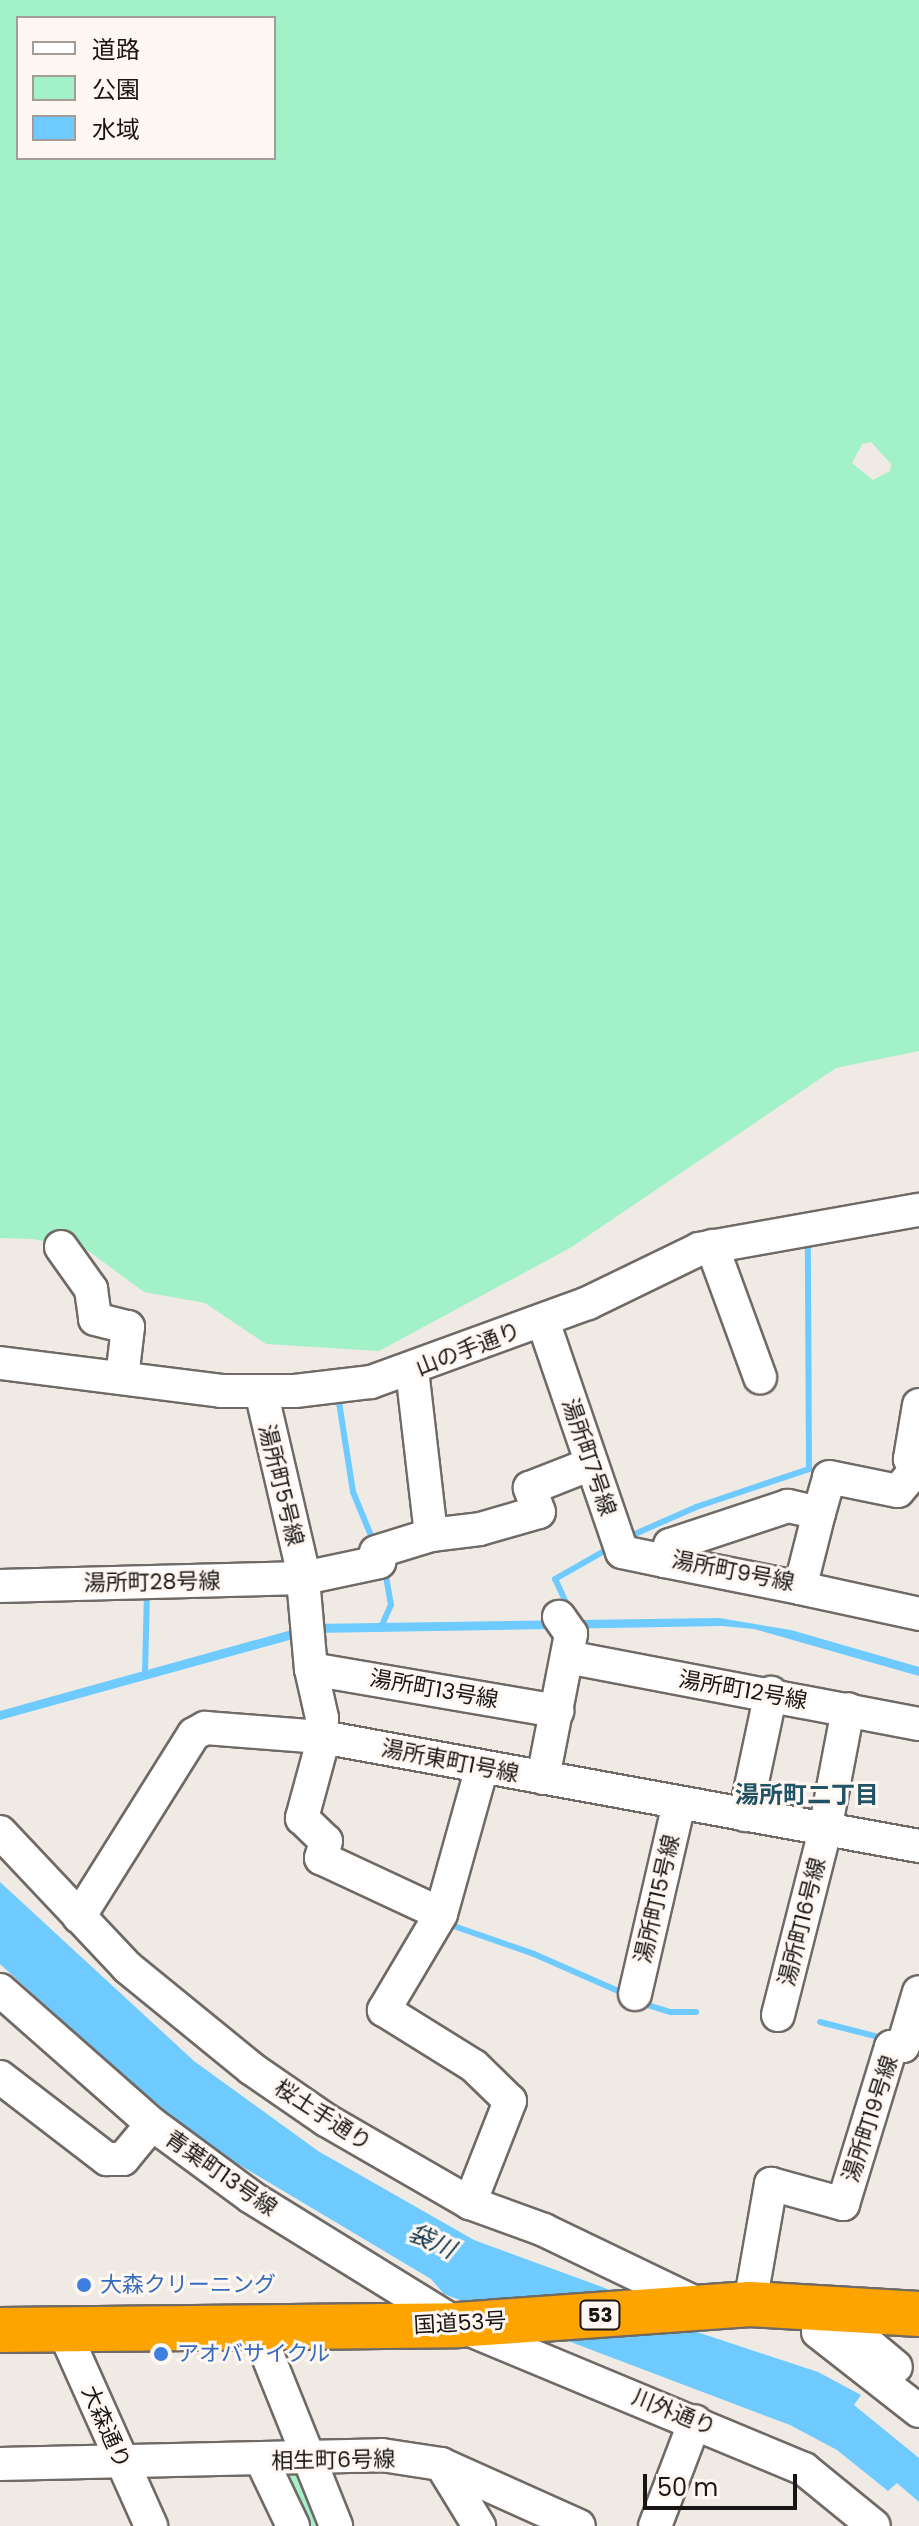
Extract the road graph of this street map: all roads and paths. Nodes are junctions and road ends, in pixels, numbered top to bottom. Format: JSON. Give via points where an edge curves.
{"nodes":[{"id":1,"x":919,"y":1210,"type":"edge"},
{"id":2,"x":712,"y":1246,"type":"junction"},
{"id":3,"x":61,"y":1247,"type":"dead end"},
{"id":4,"x":543,"y":1321,"type":"junction"},
{"id":5,"x":0,"y":1363,"type":"edge"},
{"id":6,"x":412,"y":1370,"type":"junction"},
{"id":7,"x":760,"y":1377,"type":"dead end"},
{"id":8,"x":122,"y":1378,"type":"junction"},
{"id":9,"x":261,"y":1391,"type":"junction"},
{"id":10,"x":919,"y":1405,"type":"edge"},
{"id":11,"x":591,"y":1464,"type":"junction"},
{"id":12,"x":919,"y":1465,"type":"edge"},
{"id":13,"x":819,"y":1513,"type":"junction"},
{"id":14,"x":431,"y":1535,"type":"junction"},
{"id":15,"x":665,"y":1561,"type":"junction"},
{"id":16,"x":304,"y":1578,"type":"junction"},
{"id":17,"x":0,"y":1586,"type":"edge"},
{"id":18,"x":800,"y":1588,"type":"junction"},
{"id":19,"x":919,"y":1614,"type":"edge"},
{"id":20,"x":311,"y":1669,"type":"junction"},
{"id":21,"x":771,"y":1693,"type":"junction"},
{"id":22,"x":848,"y":1709,"type":"junction"},
{"id":23,"x":557,"y":1711,"type":"junction"},
{"id":24,"x":919,"y":1724,"type":"edge"},
{"id":25,"x":322,"y":1737,"type":"junction"},
{"id":26,"x":482,"y":1767,"type":"junction"},
{"id":27,"x":543,"y":1778,"type":"junction"},
{"id":28,"x":679,"y":1804,"type":"junction"},
{"id":29,"x":745,"y":1815,"type":"junction"},
{"id":30,"x":825,"y":1830,"type":"junction"},
{"id":31,"x":0,"y":1832,"type":"edge"},
{"id":32,"x":919,"y":1846,"type":"edge"},
{"id":33,"x":441,"y":1914,"type":"junction"},
{"id":34,"x":79,"y":1917,"type":"junction"},
{"id":35,"x":0,"y":1990,"type":"edge"},
{"id":36,"x":919,"y":1992,"type":"edge"},
{"id":37,"x":635,"y":1994,"type":"dead end"},
{"id":38,"x":778,"y":2015,"type":"dead end"},
{"id":39,"x":911,"y":2048,"type":"edge"},
{"id":40,"x":0,"y":2077,"type":"edge"},
{"id":41,"x":152,"y":2124,"type":"junction"},
{"id":42,"x":470,"y":2203,"type":"junction"},
{"id":43,"x":750,"y":2304,"type":"junction"},
{"id":44,"x":707,"y":2308,"type":"junction"},
{"id":45,"x":919,"y":2314,"type":"edge"},
{"id":46,"x":823,"y":2322,"type":"junction"},
{"id":47,"x":476,"y":2323,"type":"junction"},
{"id":48,"x":63,"y":2329,"type":"junction"},
{"id":49,"x":257,"y":2329,"type":"junction"},
{"id":50,"x":0,"y":2330,"type":"edge"},
{"id":51,"x":919,"y":2388,"type":"edge"},
{"id":52,"x":919,"y":2411,"type":"edge"},
{"id":53,"x":695,"y":2421,"type":"junction"},
{"id":54,"x":304,"y":2458,"type":"junction"},
{"id":55,"x":120,"y":2460,"type":"junction"},
{"id":56,"x":262,"y":2461,"type":"junction"},
{"id":57,"x":0,"y":2464,"type":"edge"},
{"id":58,"x":441,"y":2464,"type":"junction"},
{"id":59,"x":151,"y":2526,"type":"edge"},
{"id":60,"x":293,"y":2526,"type":"edge"},
{"id":61,"x":336,"y":2526,"type":"edge"},
{"id":62,"x":479,"y":2526,"type":"edge"},
{"id":63,"x":579,"y":2526,"type":"edge"},
{"id":64,"x":655,"y":2526,"type":"edge"},
{"id":65,"x":874,"y":2526,"type":"edge"}],
"edges":[{"from":1,"to":2,"type":"street","name":"山の手通り"},
{"from":2,"to":4,"type":"street","name":"山の手通り"},
{"from":2,"to":7,"type":"street"},
{"from":3,"to":8,"type":"street","via":[[87,1281],[95,1319],[128,1327]]},
{"from":4,"to":6,"type":"street","name":"山の手通り"},
{"from":4,"to":11,"type":"street","name":"湯所町7号線"},
{"from":5,"to":8,"type":"street","name":"山の手通り"},
{"from":6,"to":9,"type":"street","name":"山の手通り","via":[[371,1382]]},
{"from":6,"to":14,"type":"street"},
{"from":8,"to":9,"type":"street","name":"山の手通り"},
{"from":9,"to":16,"type":"street","name":"湯所町5号線"},
{"from":10,"to":12,"type":"street","via":[[910,1459]]},
{"from":11,"to":14,"type":"street","via":[[530,1488],[539,1512],[480,1529]]},
{"from":11,"to":15,"type":"street","name":"湯所町7号線","via":[[622,1552]]},
{"from":12,"to":13,"type":"street","name":"湯所町9号線","via":[[898,1491],[829,1477]]},
{"from":13,"to":15,"type":"street","name":"湯所町9号線","via":[[788,1506],[670,1545]]},
{"from":13,"to":18,"type":"street","name":"湯所町9号線"},
{"from":14,"to":16,"type":"street","name":"湯所町28号線","via":[[376,1552],[379,1562]]},
{"from":15,"to":18,"type":"street","name":"湯所町9号線"},
{"from":16,"to":17,"type":"street","name":"湯所町28号線"},
{"from":16,"to":20,"type":"street","name":"湯所町5号線"},
{"from":18,"to":19,"type":"street"},
{"from":20,"to":23,"type":"street","name":"湯所町13号線"},
{"from":20,"to":25,"type":"street","name":"湯所町5号線"},
{"from":21,"to":22,"type":"street","name":"湯所町12号線"},
{"from":21,"to":23,"type":"street","name":"湯所町12号線","via":[[566,1636]]},
{"from":21,"to":29,"type":"street"},
{"from":22,"to":24,"type":"street","name":"湯所町12号線"},
{"from":22,"to":30,"type":"street","name":"湯所町16号線"},
{"from":23,"to":27,"type":"street","name":"湯所町12号線"},
{"from":25,"to":26,"type":"street","name":"湯所東町1号線"},
{"from":25,"to":33,"type":"street","via":[[302,1818],[326,1841],[321,1858]]},
{"from":25,"to":34,"type":"street","name":"湯所東町1号線","via":[[205,1728],[194,1734]]},
{"from":26,"to":27,"type":"street","name":"湯所東町1号線"},
{"from":26,"to":33,"type":"street"},
{"from":27,"to":28,"type":"street","name":"湯所東町1号線"},
{"from":28,"to":29,"type":"street","name":"湯所東町1号線"},
{"from":28,"to":37,"type":"street","name":"湯所町15号線"},
{"from":29,"to":30,"type":"street","name":"湯所東町1号線"},
{"from":30,"to":32,"type":"street","name":"湯所東町1号線"},
{"from":30,"to":38,"type":"street","name":"湯所町16号線"},
{"from":31,"to":34,"type":"street","name":"桜土手通り"},
{"from":33,"to":42,"type":"street","via":[[384,2010],[474,2066],[510,2101]]},
{"from":34,"to":42,"type":"street","name":"桜土手通り","via":[[127,1967],[252,2069],[326,2120]]},
{"from":35,"to":41,"type":"street"},
{"from":36,"to":39,"type":"street","name":"湯所町19号線"},
{"from":39,"to":43,"type":"street","name":"湯所町19号線","via":[[891,2047],[843,2204],[771,2184]]},
{"from":40,"to":41,"type":"street","name":"青葉町13号線","via":[[107,2159],[123,2159]]},
{"from":41,"to":47,"type":"street","name":"青葉町13号線","via":[[251,2197]]},
{"from":42,"to":44,"type":"street","name":"桜土手通り","via":[[544,2230]]},
{"from":43,"to":44,"type":"highway","name":"国道53号","number":"53"},
{"from":43,"to":46,"type":"highway","name":"国道53号","number":"53"},
{"from":44,"to":47,"type":"highway","name":"国道53号","number":"53"},
{"from":45,"to":46,"type":"highway","name":"国道53号","number":"53"},
{"from":46,"to":51,"type":"street"},
{"from":46,"to":52,"type":"street"},
{"from":47,"to":49,"type":"highway","name":"国道53号","number":"53"},
{"from":47,"to":53,"type":"street","name":"川外通り"},
{"from":48,"to":49,"type":"highway","name":"国道53号","number":"53"},
{"from":48,"to":50,"type":"highway","name":"国道53号","number":"53"},
{"from":48,"to":55,"type":"street","name":"大森通り"},
{"from":49,"to":54,"type":"street"},
{"from":53,"to":64,"type":"street"},
{"from":53,"to":65,"type":"street","name":"川外通り","via":[[804,2469]]},
{"from":54,"to":56,"type":"street","name":"相生町6号線"},
{"from":54,"to":58,"type":"street","name":"相生町6号線","via":[[382,2455]]},
{"from":54,"to":61,"type":"street"},
{"from":55,"to":56,"type":"street","name":"相生町6号線"},
{"from":55,"to":57,"type":"street","name":"相生町6号線"},
{"from":55,"to":59,"type":"street","name":"大森通り"},
{"from":56,"to":60,"type":"street"},
{"from":58,"to":62,"type":"street"},
{"from":58,"to":63,"type":"street","name":"相生町6号線"}]}
